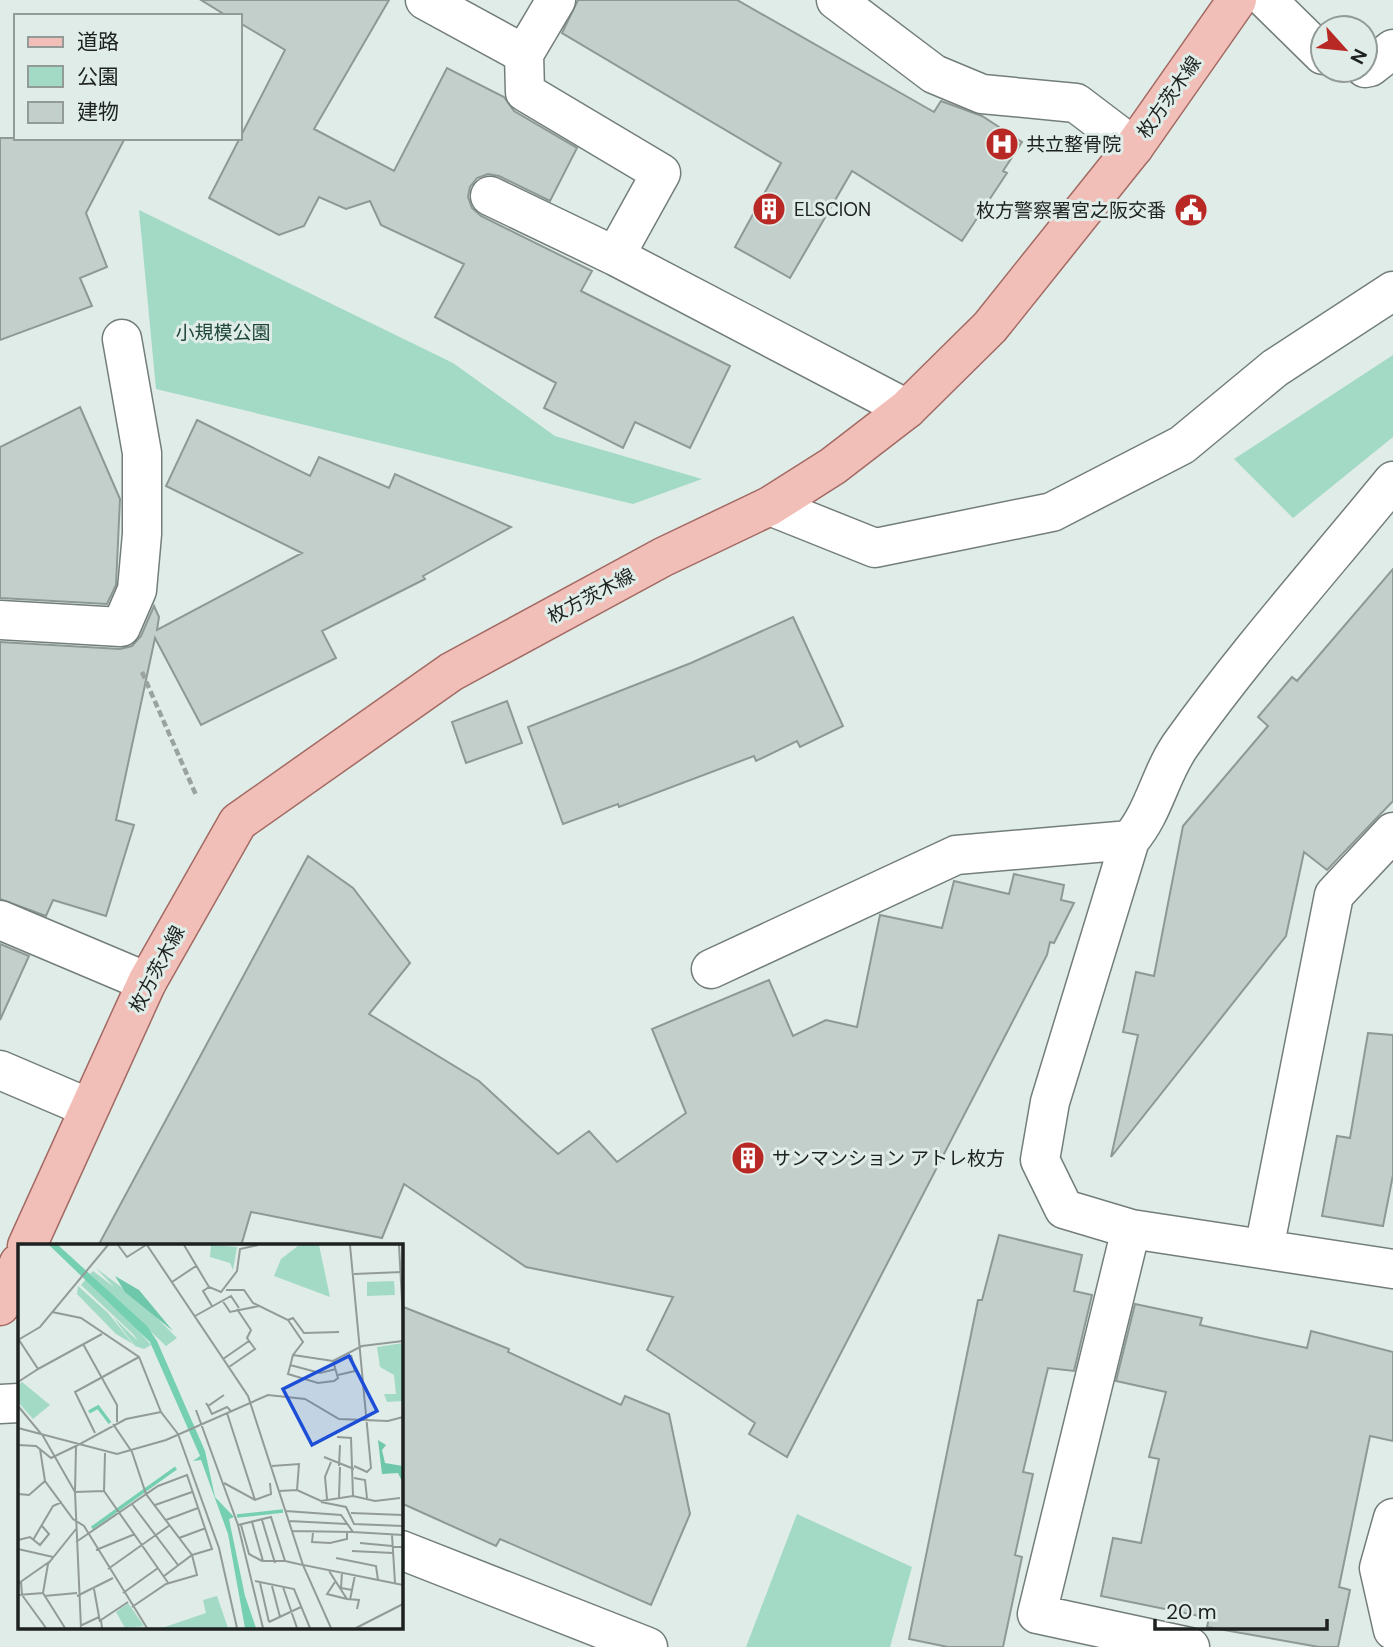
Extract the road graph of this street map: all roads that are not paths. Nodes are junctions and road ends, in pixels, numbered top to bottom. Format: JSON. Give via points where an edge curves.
{"nodes":[{"id":1,"x":425,"y":0,"type":"edge"},
{"id":2,"x":556,"y":0,"type":"edge"},
{"id":3,"x":836,"y":0,"type":"edge"},
{"id":4,"x":1237,"y":0,"type":"edge"},
{"id":5,"x":1268,"y":0,"type":"edge"},
{"id":6,"x":1309,"y":41,"type":"edge"},
{"id":7,"x":1393,"y":49,"type":"edge"},
{"id":8,"x":524,"y":54,"type":"junction"},
{"id":9,"x":1379,"y":60,"type":"edge"},
{"id":10,"x":1134,"y":147,"type":"junction"},
{"id":11,"x":490,"y":196,"type":"dead end"},
{"id":12,"x":615,"y":256,"type":"junction"},
{"id":13,"x":1393,"y":291,"type":"edge"},
{"id":14,"x":122,"y":340,"type":"dead end"},
{"id":15,"x":908,"y":409,"type":"junction"},
{"id":16,"x":1393,"y":481,"type":"edge"},
{"id":17,"x":770,"y":506,"type":"junction"},
{"id":18,"x":0,"y":620,"type":"edge"},
{"id":19,"x":1393,"y":832,"type":"edge"},
{"id":20,"x":1130,"y":841,"type":"junction"},
{"id":21,"x":0,"y":920,"type":"edge"},
{"id":22,"x":711,"y":969,"type":"dead end"},
{"id":23,"x":147,"y":982,"type":"junction"},
{"id":24,"x":0,"y":1070,"type":"edge"},
{"id":25,"x":89,"y":1108,"type":"junction"},
{"id":26,"x":1131,"y":1229,"type":"junction"},
{"id":27,"x":28,"y":1244,"type":"edge"},
{"id":28,"x":1264,"y":1249,"type":"junction"},
{"id":29,"x":18,"y":1265,"type":"edge"},
{"id":30,"x":1393,"y":1269,"type":"edge"},
{"id":31,"x":0,"y":1306,"type":"edge"},
{"id":32,"x":18,"y":1403,"type":"edge"},
{"id":33,"x":0,"y":1404,"type":"edge"},
{"id":34,"x":1393,"y":1518,"type":"edge"},
{"id":35,"x":402,"y":1550,"type":"edge"},
{"id":36,"x":1393,"y":1630,"type":"edge"},
{"id":37,"x":648,"y":1647,"type":"edge"},
{"id":38,"x":1190,"y":1647,"type":"edge"}],
"edges":[{"from":1,"to":8,"type":"street"},
{"from":2,"to":8,"type":"street"},
{"from":3,"to":10,"type":"street","via":[[934,74],[982,94],[1076,103]]},
{"from":4,"to":10,"type":"main road","name":"枚方茨木線"},
{"from":5,"to":6,"type":"street"},
{"from":7,"to":9,"type":"street"},
{"from":8,"to":12,"type":"street","via":[[525,92],[660,173]]},
{"from":10,"to":15,"type":"main road","name":"枚方茨木線","via":[[990,327]]},
{"from":11,"to":12,"type":"street"},
{"from":12,"to":15,"type":"street"},
{"from":13,"to":17,"type":"street","via":[[1275,368],[1182,445],[1052,512],[875,548]]},
{"from":14,"to":18,"type":"street","via":[[142,453],[142,534],[137,590],[121,627]]},
{"from":15,"to":17,"type":"main road","name":"枚方茨木線","via":[[833,466]]},
{"from":16,"to":20,"type":"street","via":[[1214,698],[1174,754],[1145,822]]},
{"from":17,"to":23,"type":"main road","name":"枚方茨木線","via":[[663,557],[452,672],[238,821]]},
{"from":19,"to":28,"type":"street","via":[[1334,895]]},
{"from":20,"to":22,"type":"street","via":[[956,855]]},
{"from":20,"to":26,"type":"street","via":[[1050,1102],[1040,1160],[1064,1209]]},
{"from":21,"to":23,"type":"street"},
{"from":23,"to":25,"type":"main road","name":"枚方茨木線"},
{"from":24,"to":25,"type":"street"},
{"from":25,"to":27,"type":"main road","name":"枚方茨木線"},
{"from":26,"to":28,"type":"street"},
{"from":26,"to":38,"type":"street","via":[[1037,1614]]},
{"from":28,"to":30,"type":"street"},
{"from":29,"to":31,"type":"main road"},
{"from":32,"to":33,"type":"street"},
{"from":34,"to":36,"type":"street","via":[[1379,1568]]},
{"from":35,"to":37,"type":"street"}]}
